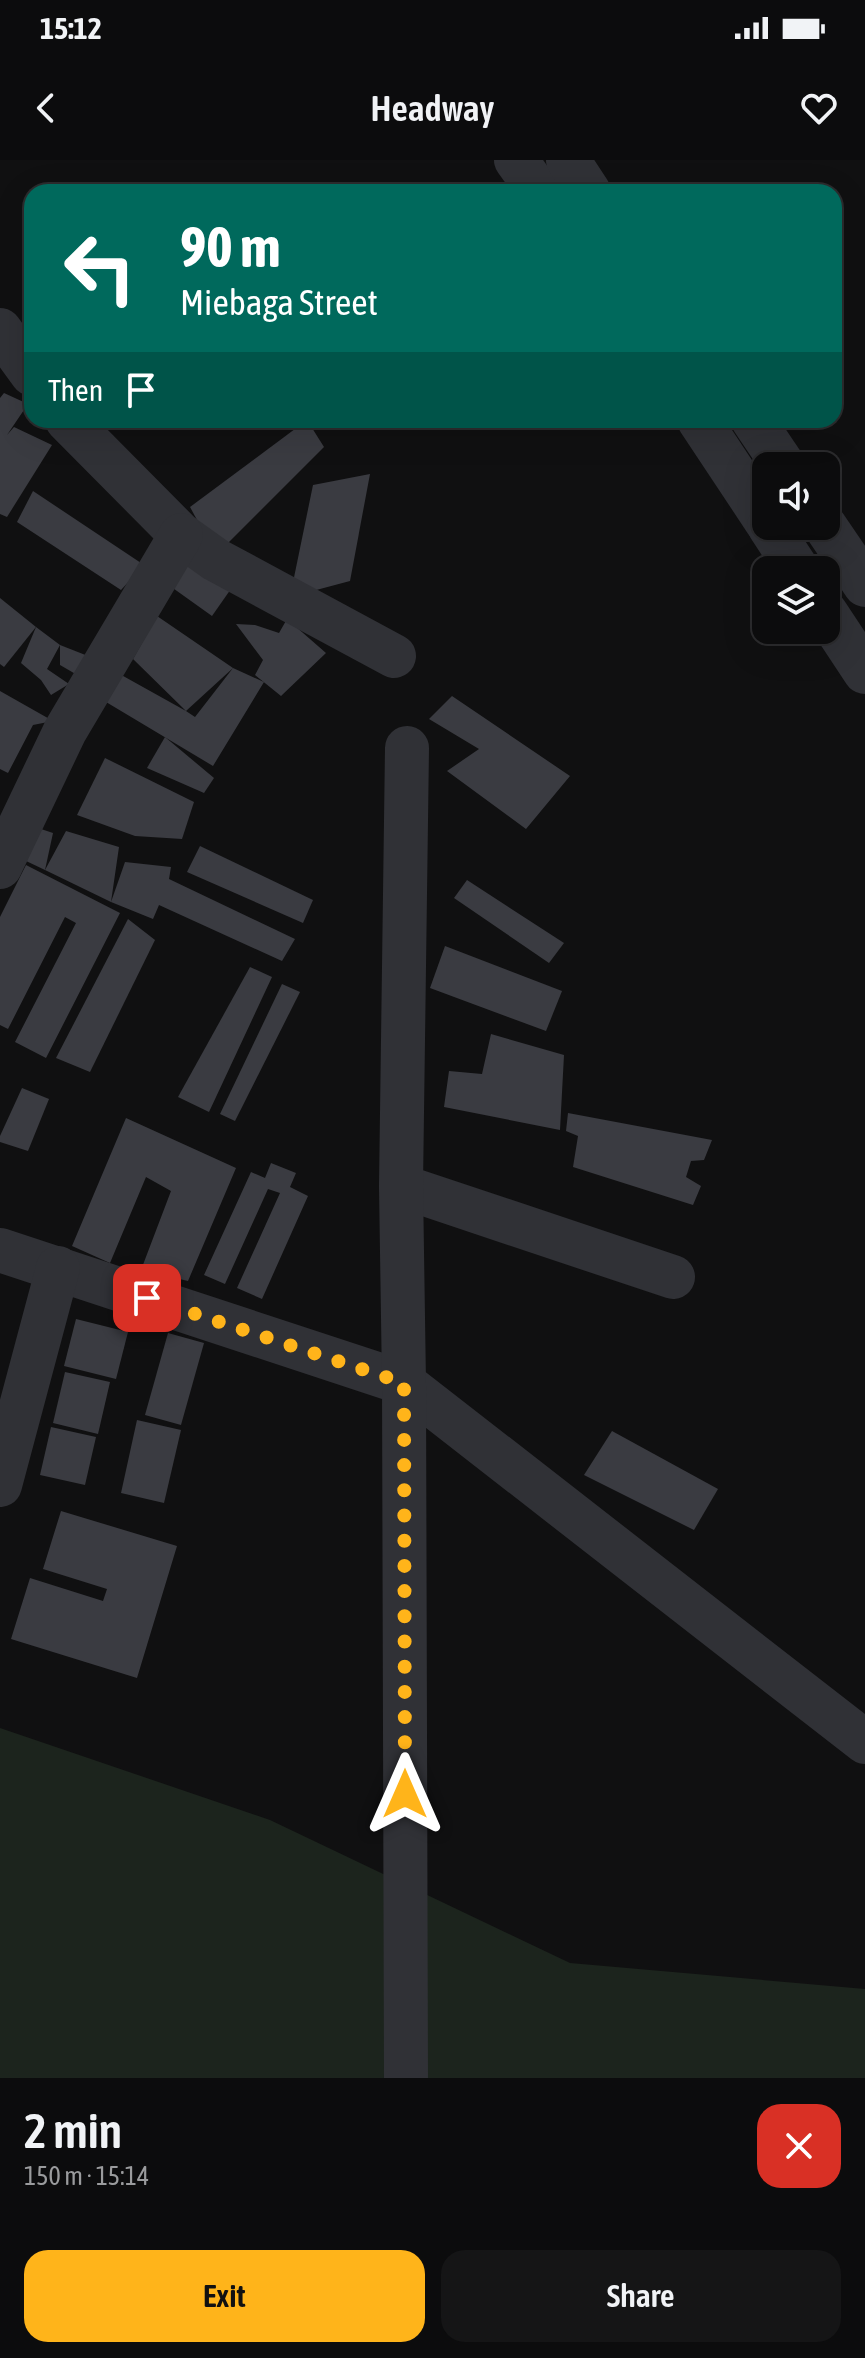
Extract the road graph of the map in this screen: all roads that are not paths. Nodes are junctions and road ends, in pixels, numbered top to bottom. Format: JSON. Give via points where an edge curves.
{"nodes":[{"id":1,"x":516,"y":160,"type":"edge"},
{"id":2,"x":568,"y":160,"type":"edge"},
{"id":3,"x":533,"y":184,"type":"edge"},
{"id":4,"x":584,"y":184,"type":"edge"},
{"id":5,"x":0,"y":330,"type":"edge"},
{"id":6,"x":24,"y":363,"type":"edge"},
{"id":7,"x":75,"y":428,"type":"edge"},
{"id":8,"x":704,"y":428,"type":"edge"},
{"id":9,"x":758,"y":428,"type":"edge"},
{"id":10,"x":775,"y":452,"type":"edge"},
{"id":11,"x":752,"y":500,"type":"edge"},
{"id":12,"x":181,"y":535,"type":"junction"},
{"id":13,"x":834,"y":540,"type":"edge"},
{"id":14,"x":865,"y":585,"type":"edge"},
{"id":15,"x":840,"y":634,"type":"edge"},
{"id":16,"x":394,"y":656,"type":"dead end"},
{"id":17,"x":865,"y":672,"type":"edge"},
{"id":18,"x":407,"y":748,"type":"dead end"},
{"id":19,"x":0,"y":867,"type":"edge"},
{"id":20,"x":401,"y":1186,"type":"junction"},
{"id":21,"x":0,"y":1250,"type":"edge"},
{"id":22,"x":58,"y":1268,"type":"junction"},
{"id":23,"x":673,"y":1277,"type":"dead end"},
{"id":24,"x":404,"y":1383,"type":"junction"},
{"id":25,"x":0,"y":1485,"type":"edge"},
{"id":26,"x":865,"y":1742,"type":"edge"},
{"id":27,"x":406,"y":2078,"type":"edge"}],
"edges":[{"from":1,"to":3,"type":"street"},
{"from":2,"to":4,"type":"street"},
{"from":5,"to":6,"type":"street"},
{"from":7,"to":12,"type":"street"},
{"from":8,"to":11,"type":"street"},
{"from":9,"to":10,"type":"street"},
{"from":12,"to":16,"type":"street","via":[[216,560]]},
{"from":12,"to":19,"type":"street","via":[[65,731]]},
{"from":13,"to":14,"type":"street"},
{"from":15,"to":17,"type":"street"},
{"from":18,"to":20,"type":"street"},
{"from":20,"to":23,"type":"street"},
{"from":20,"to":24,"type":"street"},
{"from":21,"to":22,"type":"street"},
{"from":22,"to":24,"type":"street"},
{"from":22,"to":25,"type":"street"},
{"from":24,"to":26,"type":"street"},
{"from":24,"to":27,"type":"street"}]}
